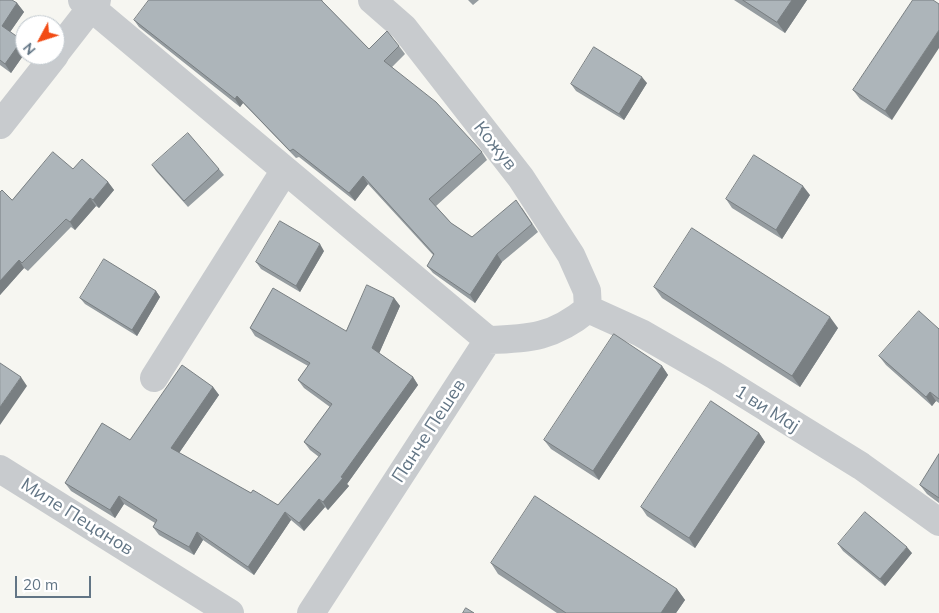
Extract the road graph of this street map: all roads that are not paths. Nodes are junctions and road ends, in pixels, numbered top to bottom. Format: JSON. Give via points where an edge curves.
{"nodes":[{"id":1,"x":372,"y":0,"type":"edge"},
{"id":2,"x":91,"y":2,"type":"edge"},
{"id":3,"x":65,"y":40,"type":"edge"},
{"id":4,"x":47,"y":65,"type":"edge"},
{"id":5,"x":0,"y":125,"type":"edge"},
{"id":6,"x":285,"y":170,"type":"junction"},
{"id":7,"x":588,"y":309,"type":"junction"},
{"id":8,"x":488,"y":340,"type":"junction"},
{"id":9,"x":154,"y":378,"type":"dead end"},
{"id":10,"x":0,"y":469,"type":"edge"},
{"id":11,"x":939,"y":522,"type":"edge"},
{"id":12,"x":230,"y":613,"type":"edge"},
{"id":13,"x":312,"y":613,"type":"edge"}],
"edges":[{"from":1,"to":7,"type":"street","name":"Кожув","via":[[404,28],[521,178],[571,255],[587,290]]},
{"from":2,"to":3,"type":"street"},
{"from":2,"to":6,"type":"street"},
{"from":4,"to":5,"type":"street"},
{"from":6,"to":8,"type":"street"},
{"from":6,"to":9,"type":"street"},
{"from":7,"to":8,"type":"street","via":[[569,325],[542,336]]},
{"from":7,"to":11,"type":"street","name":"1 ви Мај","via":[[641,332],[714,375],[861,466]]},
{"from":8,"to":13,"type":"street","name":"Панче Пешев"},
{"from":10,"to":12,"type":"street","name":"Миле Пецанов"}]}
